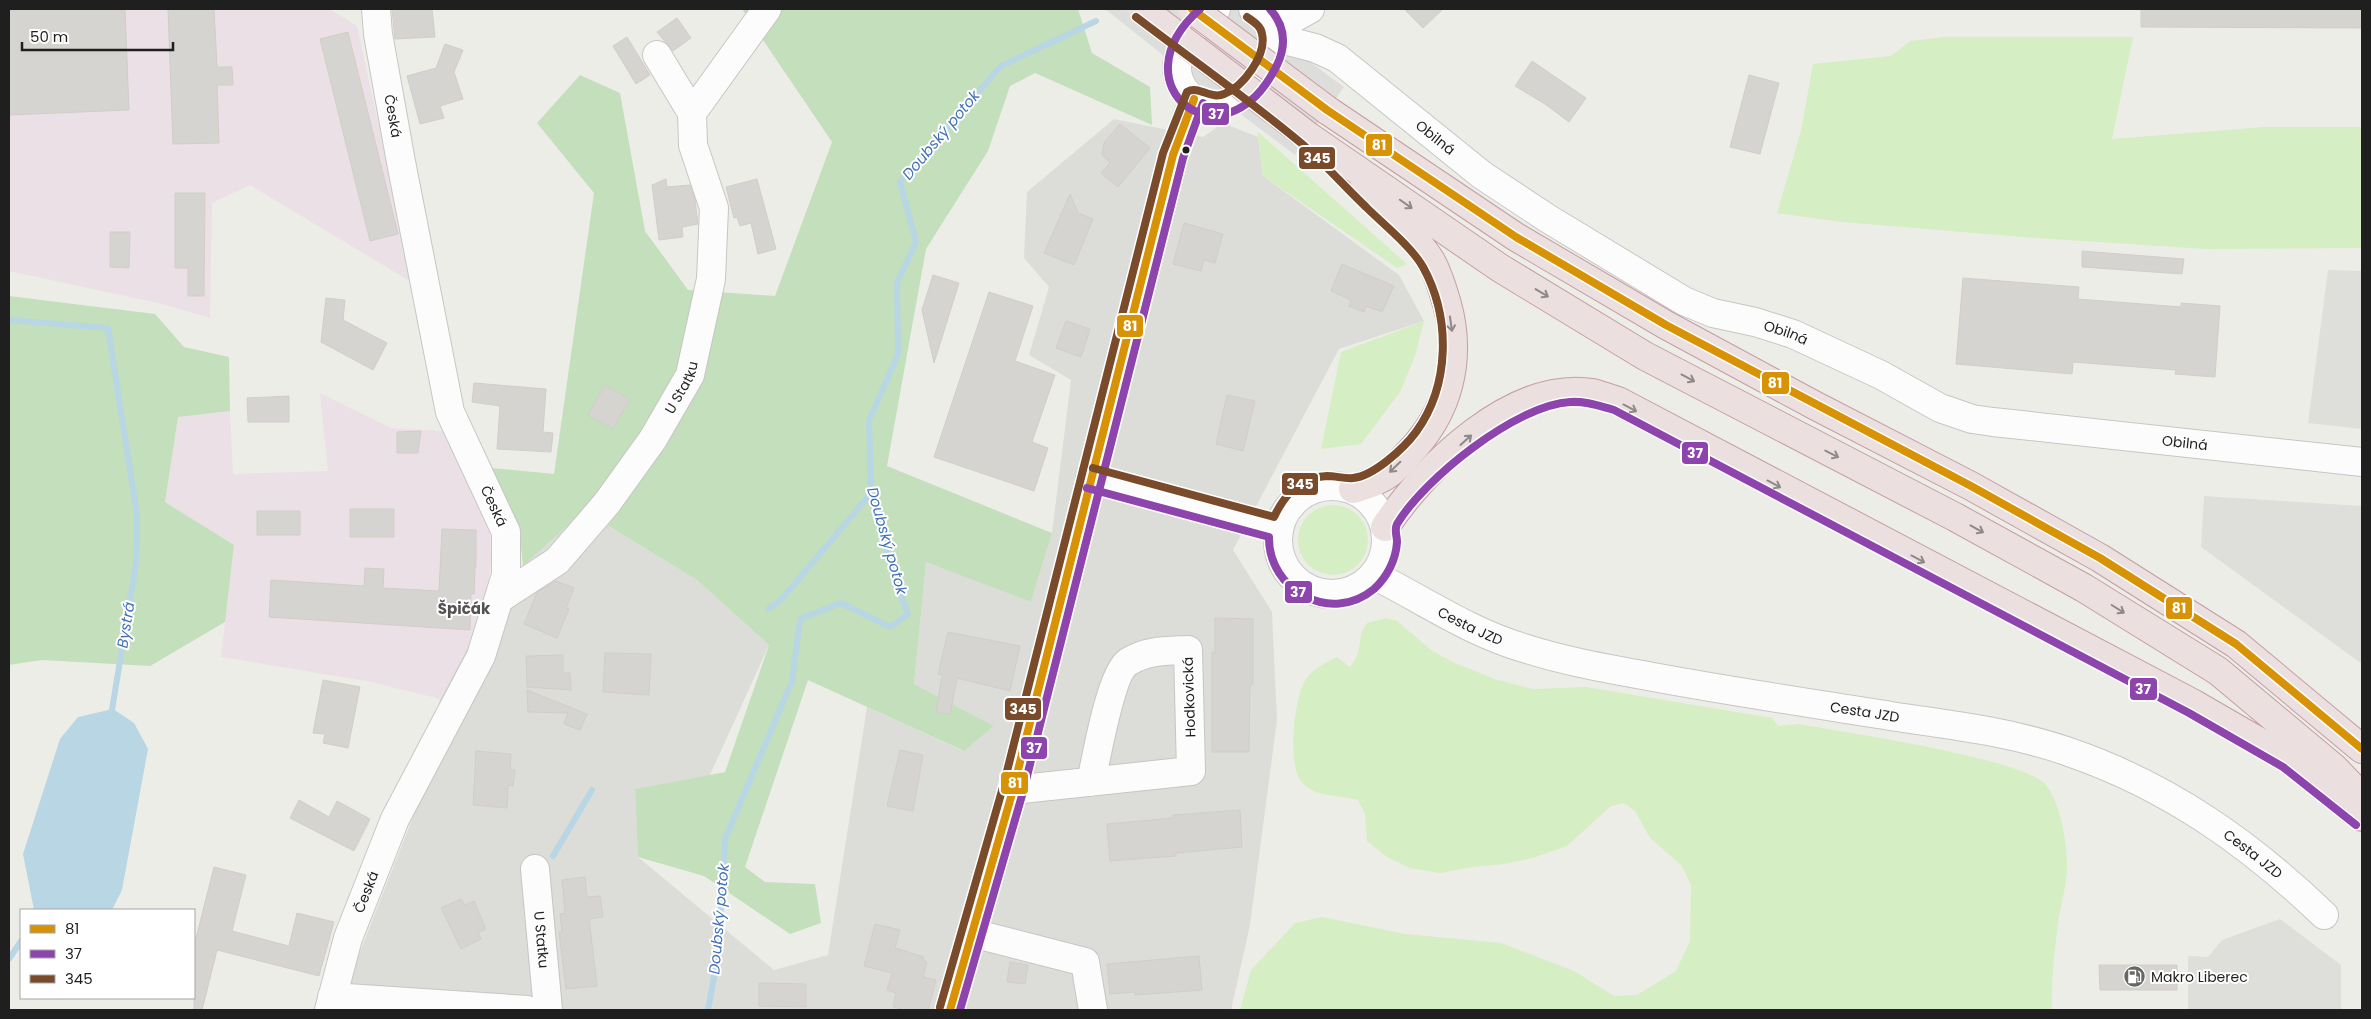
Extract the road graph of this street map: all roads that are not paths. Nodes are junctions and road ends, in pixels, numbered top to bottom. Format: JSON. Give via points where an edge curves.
{"nodes":[{"id":1,"x":376,"y":9,"type":"edge"},
{"id":2,"x":767,"y":9,"type":"edge"},
{"id":3,"x":1142,"y":9,"type":"edge"},
{"id":4,"x":1192,"y":9,"type":"edge"},
{"id":5,"x":1216,"y":9,"type":"edge"},
{"id":6,"x":1253,"y":9,"type":"edge"},
{"id":7,"x":1310,"y":9,"type":"edge"},
{"id":8,"x":1273,"y":34,"type":"junction"},
{"id":9,"x":657,"y":56,"type":"dead end"},
{"id":10,"x":1194,"y":99,"type":"junction"},
{"id":11,"x":692,"y":113,"type":"junction"},
{"id":12,"x":1308,"y":136,"type":"junction"},
{"id":13,"x":2362,"y":462,"type":"edge"},
{"id":14,"x":1090,"y":478,"type":"junction"},
{"id":15,"x":1353,"y":489,"type":"junction"},
{"id":16,"x":1385,"y":526,"type":"junction"},
{"id":17,"x":1279,"y":528,"type":"junction"},
{"id":18,"x":1374,"y":575,"type":"junction"},
{"id":19,"x":499,"y":599,"type":"junction"},
{"id":20,"x":2362,"y":749,"type":"edge"},
{"id":21,"x":1090,"y":782,"type":"junction"},
{"id":22,"x":1013,"y":790,"type":"junction"},
{"id":23,"x":2362,"y":797,"type":"edge"},
{"id":24,"x":2362,"y":817,"type":"edge"},
{"id":25,"x":535,"y":869,"type":"dead end"},
{"id":26,"x":2324,"y":915,"type":"dead end"},
{"id":27,"x":972,"y":933,"type":"junction"},
{"id":28,"x":331,"y":1004,"type":"edge"},
{"id":29,"x":527,"y":1010,"type":"edge"},
{"id":30,"x":548,"y":1010,"type":"edge"},
{"id":31,"x":950,"y":1010,"type":"edge"},
{"id":32,"x":1093,"y":1010,"type":"edge"}],
"edges":[{"from":1,"to":19,"type":"street","name":"Česká","via":[[378,34],[450,412],[506,532],[506,575]]},
{"from":2,"to":11,"type":"street"},
{"from":3,"to":12,"type":"highway","bridge":true},
{"from":4,"to":20,"type":"highway","bridge":true,"via":[[1327,110],[1516,237],[1666,325],[2100,558],[2236,644]]},
{"from":5,"to":10,"type":"street","via":[[1205,17],[1178,56],[1177,71],[1181,84]]},
{"from":6,"to":8,"type":"street","via":[[1266,19]]},
{"from":7,"to":8,"type":"street"},
{"from":8,"to":10,"type":"street","via":[[1273,51],[1268,63],[1238,99],[1219,106],[1206,105]]},
{"from":8,"to":13,"type":"street","name":"Obilná","via":[[1337,58],[1482,175],[1684,301],[1713,313],[1754,322],[1811,341],[1940,408],[1993,422]]},
{"from":9,"to":11,"type":"street","name":"U Statku"},
{"from":10,"to":14,"type":"street","via":[[1173,155]]},
{"from":11,"to":19,"type":"street","name":"U Statku","via":[[693,145],[714,208],[711,279],[690,375],[653,439],[557,562]]},
{"from":12,"to":15,"type":"highway","one_way":true,"via":[[1405,231],[1431,261],[1452,321],[1454,358],[1449,386],[1438,415],[1423,439],[1390,472]]},
{"from":12,"to":23,"type":"highway","one_way":true,"via":[[1500,268],[1645,356],[2084,588],[2218,671],[2334,768]]},
{"from":14,"to":17,"type":"street"},
{"from":14,"to":22,"type":"street"},
{"from":15,"to":16,"type":"street","via":[[1373,504]]},
{"from":15,"to":17,"type":"street","via":[[1340,486],[1313,489],[1291,504]]},
{"from":16,"to":18,"type":"street","via":[[1385,552]]},
{"from":16,"to":24,"type":"highway","one_way":true,"via":[[1419,482],[1473,434],[1514,407],[1564,393],[1593,393],[1618,401],[2194,704],[2289,758]]},
{"from":17,"to":18,"type":"street","via":[[1278,541],[1283,560],[1303,585],[1321,592],[1340,593],[1353,590]]},
{"from":18,"to":26,"type":"street","name":"Cesta JZD","via":[[1457,622],[1524,648],[1573,662],[1949,725],[2069,751],[2119,771],[2228,832],[2290,882]]},
{"from":19,"to":28,"type":"street","name":"Česká","via":[[481,656],[395,819],[348,938]]},
{"from":21,"to":21,"type":"street","name":"Hodkovická","via":[[1191,772],[1188,650],[1150,652],[1127,663],[1115,682]]},
{"from":21,"to":22,"type":"street","name":"Hodkovická"},
{"from":22,"to":27,"type":"street"},
{"from":25,"to":30,"type":"street","name":"U Statku"},
{"from":27,"to":31,"type":"street"},
{"from":27,"to":32,"type":"street","via":[[1085,962]]},
{"from":28,"to":29,"type":"street"}]}
